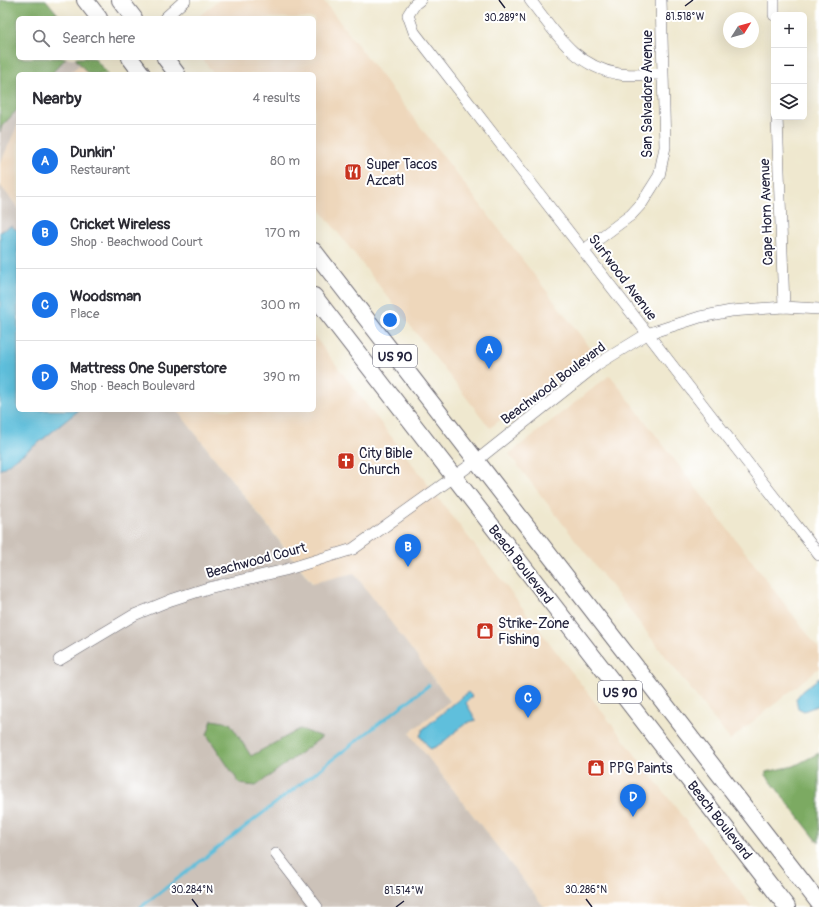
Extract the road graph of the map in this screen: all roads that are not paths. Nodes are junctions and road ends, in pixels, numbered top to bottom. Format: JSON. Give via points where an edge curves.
{"nodes":[{"id":1,"x":85,"y":0,"type":"edge"},
{"id":2,"x":120,"y":0,"type":"edge"},
{"id":3,"x":185,"y":0,"type":"edge"},
{"id":4,"x":420,"y":0,"type":"edge"},
{"id":5,"x":530,"y":0,"type":"edge"},
{"id":6,"x":661,"y":0,"type":"edge"},
{"id":7,"x":774,"y":0,"type":"edge"},
{"id":8,"x":774,"y":12,"type":"edge"},
{"id":9,"x":97,"y":16,"type":"edge"},
{"id":10,"x":132,"y":16,"type":"edge"},
{"id":11,"x":167,"y":16,"type":"edge"},
{"id":12,"x":132,"y":60,"type":"edge"},
{"id":13,"x":166,"y":60,"type":"edge"},
{"id":14,"x":140,"y":72,"type":"edge"},
{"id":15,"x":176,"y":72,"type":"edge"},
{"id":16,"x":662,"y":74,"type":"junction"},
{"id":17,"x":777,"y":120,"type":"edge"},
{"id":18,"x":584,"y":250,"type":"junction"},
{"id":19,"x":316,"y":254,"type":"edge"},
{"id":20,"x":316,"y":299,"type":"edge"},
{"id":21,"x":784,"y":307,"type":"junction"},
{"id":22,"x":819,"y":309,"type":"edge"},
{"id":23,"x":647,"y":334,"type":"junction"},
{"id":24,"x":476,"y":461,"type":"junction"},
{"id":25,"x":453,"y":476,"type":"junction"},
{"id":26,"x":819,"y":555,"type":"edge"},
{"id":27,"x":59,"y":660,"type":"dead end"},
{"id":28,"x":276,"y":854,"type":"dead end"},
{"id":29,"x":819,"y":903,"type":"edge"},
{"id":30,"x":317,"y":907,"type":"edge"},
{"id":31,"x":787,"y":907,"type":"edge"}],
"edges":[{"from":1,"to":9,"type":"highway"},
{"from":2,"to":10,"type":"highway"},
{"from":3,"to":11,"type":"street"},
{"from":4,"to":18,"type":"street","name":"Surfwood Avenue","via":[[408,15],[414,32]]},
{"from":5,"to":16,"type":"street","via":[[577,57],[593,66],[620,74]]},
{"from":6,"to":16,"type":"street","name":"San Salvadore Avenue"},
{"from":7,"to":8,"type":"street"},
{"from":12,"to":14,"type":"highway"},
{"from":13,"to":15,"type":"highway"},
{"from":16,"to":18,"type":"street","name":"San Salvadore Avenue","via":[[664,147],[659,176],[631,215]]},
{"from":17,"to":21,"type":"street","name":"Cape Horn Avenue"},
{"from":18,"to":23,"type":"street","name":"Surfwood Avenue"},
{"from":19,"to":24,"type":"highway","number":"US 90"},
{"from":20,"to":25,"type":"highway","name":"Beach Boulevard","number":"US 90"},
{"from":21,"to":22,"type":"street","name":"Beachwood Boulevard"},
{"from":21,"to":23,"type":"street","name":"Beachwood Boulevard","via":[[731,311],[700,317]]},
{"from":23,"to":24,"type":"street","name":"Beachwood Boulevard","via":[[598,364]]},
{"from":23,"to":26,"type":"street","name":"Surfwood Avenue"},
{"from":24,"to":25,"type":"street","name":"Beachwood Boulevard"},
{"from":24,"to":29,"type":"highway","number":"US 90"},
{"from":25,"to":27,"type":"street","name":"Beachwood Court","via":[[352,549],[285,570],[208,588],[171,600],[134,615]]},
{"from":25,"to":31,"type":"highway","name":"Beach Boulevard","number":"US 90"},
{"from":28,"to":30,"type":"street"}]}
